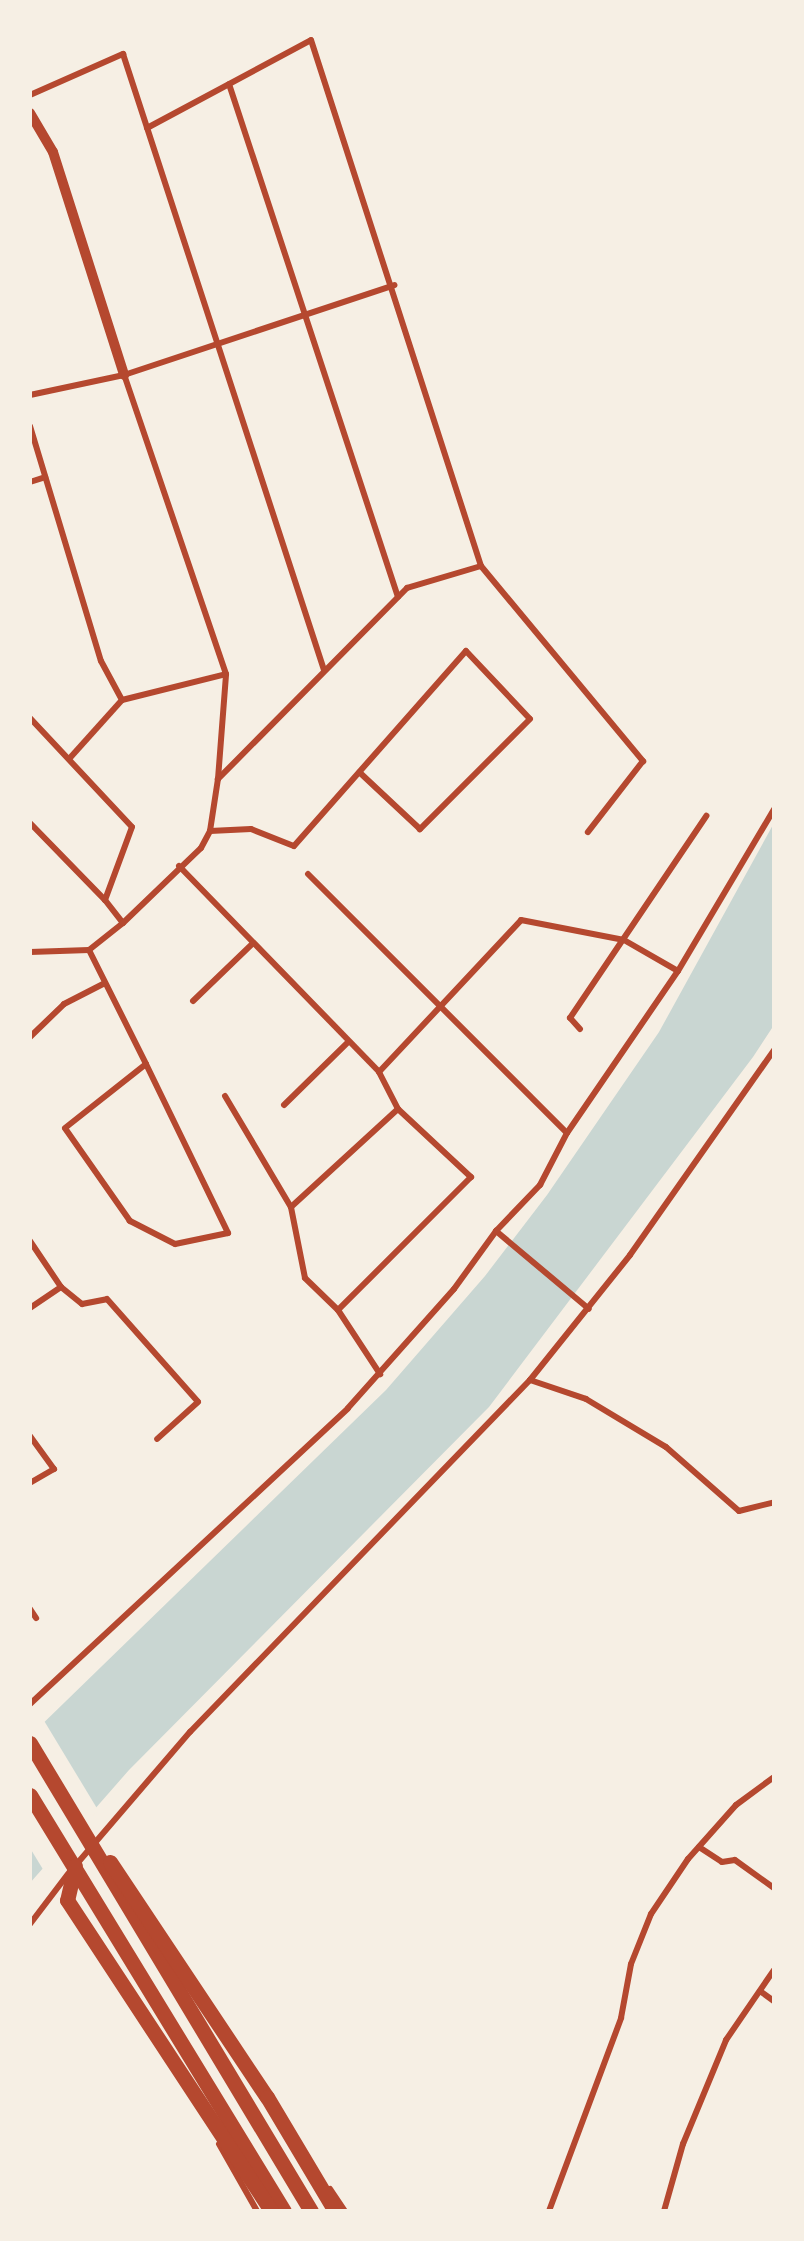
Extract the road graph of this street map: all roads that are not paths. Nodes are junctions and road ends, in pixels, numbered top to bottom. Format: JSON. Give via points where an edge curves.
{"nodes":[{"id":1,"x":229,"y":84,"type":"junction"},
{"id":2,"x":30,"y":95,"type":"edge"},
{"id":3,"x":30,"y":113,"type":"edge"},
{"id":4,"x":147,"y":128,"type":"junction"},
{"id":5,"x":394,"y":285,"type":"junction"},
{"id":6,"x":306,"y":314,"type":"junction"},
{"id":7,"x":218,"y":342,"type":"junction"},
{"id":8,"x":124,"y":375,"type":"junction"},
{"id":9,"x":30,"y":395,"type":"edge"},
{"id":10,"x":30,"y":426,"type":"edge"},
{"id":11,"x":45,"y":477,"type":"junction"},
{"id":12,"x":30,"y":482,"type":"edge"},
{"id":13,"x":481,"y":567,"type":"junction"},
{"id":14,"x":398,"y":597,"type":"junction"},
{"id":15,"x":324,"y":670,"type":"junction"},
{"id":16,"x":225,"y":674,"type":"junction"},
{"id":17,"x":122,"y":700,"type":"junction"},
{"id":18,"x":30,"y":718,"type":"edge"},
{"id":19,"x":69,"y":759,"type":"junction"},
{"id":20,"x":359,"y":772,"type":"junction"},
{"id":21,"x":218,"y":779,"type":"junction"},
{"id":22,"x":774,"y":809,"type":"edge"},
{"id":23,"x":706,"y":816,"type":"dead end"},
{"id":24,"x":30,"y":824,"type":"edge"},
{"id":25,"x":210,"y":831,"type":"junction"},
{"id":26,"x":588,"y":832,"type":"dead end"},
{"id":27,"x":179,"y":866,"type":"junction"},
{"id":28,"x":308,"y":874,"type":"dead end"},
{"id":29,"x":105,"y":900,"type":"junction"},
{"id":30,"x":123,"y":923,"type":"junction"},
{"id":31,"x":624,"y":940,"type":"junction"},
{"id":32,"x":252,"y":944,"type":"junction"},
{"id":33,"x":89,"y":950,"type":"junction"},
{"id":34,"x":30,"y":952,"type":"edge"},
{"id":35,"x":678,"y":971,"type":"junction"},
{"id":36,"x":105,"y":983,"type":"junction"},
{"id":37,"x":193,"y":1001,"type":"dead end"},
{"id":38,"x":442,"y":1008,"type":"junction"},
{"id":39,"x":580,"y":1029,"type":"dead end"},
{"id":40,"x":30,"y":1037,"type":"edge"},
{"id":41,"x":346,"y":1043,"type":"junction"},
{"id":42,"x":774,"y":1050,"type":"edge"},
{"id":43,"x":146,"y":1064,"type":"junction"},
{"id":44,"x":379,"y":1072,"type":"junction"},
{"id":45,"x":225,"y":1096,"type":"dead end"},
{"id":46,"x":284,"y":1105,"type":"dead end"},
{"id":47,"x":398,"y":1109,"type":"junction"},
{"id":48,"x":567,"y":1133,"type":"junction"},
{"id":49,"x":291,"y":1207,"type":"junction"},
{"id":50,"x":496,"y":1232,"type":"junction"},
{"id":51,"x":30,"y":1242,"type":"edge"},
{"id":52,"x":61,"y":1287,"type":"junction"},
{"id":53,"x":30,"y":1308,"type":"edge"},
{"id":54,"x":589,"y":1309,"type":"junction"},
{"id":55,"x":338,"y":1310,"type":"junction"},
{"id":56,"x":380,"y":1374,"type":"junction"},
{"id":57,"x":530,"y":1380,"type":"junction"},
{"id":58,"x":30,"y":1436,"type":"edge"},
{"id":59,"x":157,"y":1439,"type":"dead end"},
{"id":60,"x":30,"y":1483,"type":"edge"},
{"id":61,"x":774,"y":1502,"type":"edge"},
{"id":62,"x":30,"y":1609,"type":"edge"},
{"id":63,"x":36,"y":1618,"type":"dead end"},
{"id":64,"x":30,"y":1704,"type":"edge"},
{"id":65,"x":30,"y":1743,"type":"edge"},
{"id":66,"x":774,"y":1777,"type":"edge"},
{"id":67,"x":30,"y":1795,"type":"edge"},
{"id":68,"x":89,"y":1839,"type":"junction"},
{"id":69,"x":699,"y":1847,"type":"junction"},
{"id":70,"x":71,"y":1860,"type":"junction"},
{"id":71,"x":774,"y":1888,"type":"edge"},
{"id":72,"x":30,"y":1923,"type":"edge"},
{"id":73,"x":774,"y":1970,"type":"edge"},
{"id":74,"x":760,"y":1991,"type":"junction"},
{"id":75,"x":774,"y":2001,"type":"edge"},
{"id":76,"x":267,"y":2097,"type":"junction"},
{"id":77,"x":194,"y":2100,"type":"junction"},
{"id":78,"x":257,"y":2211,"type":"edge"},
{"id":79,"x":272,"y":2211,"type":"edge"},
{"id":80,"x":284,"y":2211,"type":"edge"},
{"id":81,"x":311,"y":2211,"type":"edge"},
{"id":82,"x":335,"y":2211,"type":"edge"},
{"id":83,"x":345,"y":2211,"type":"edge"},
{"id":84,"x":549,"y":2211,"type":"edge"},
{"id":85,"x":664,"y":2211,"type":"edge"}],
"edges":[{"from":1,"to":4,"type":"street"},
{"from":1,"to":5,"type":"street","via":[[310,40]]},
{"from":1,"to":6,"type":"street"},
{"from":2,"to":4,"type":"street","via":[[123,54]]},
{"from":3,"to":8,"type":"street","via":[[53,152]]},
{"from":4,"to":7,"type":"street"},
{"from":5,"to":6,"type":"street"},
{"from":5,"to":13,"type":"street"},
{"from":6,"to":7,"type":"street"},
{"from":6,"to":14,"type":"street"},
{"from":7,"to":8,"type":"street"},
{"from":7,"to":15,"type":"street"},
{"from":8,"to":9,"type":"street"},
{"from":8,"to":16,"type":"street"},
{"from":10,"to":11,"type":"street"},
{"from":11,"to":12,"type":"street"},
{"from":11,"to":17,"type":"street","via":[[101,661]]},
{"from":13,"to":14,"type":"street","via":[[407,588]]},
{"from":13,"to":26,"type":"street","via":[[644,761]]},
{"from":14,"to":15,"type":"street"},
{"from":15,"to":21,"type":"street"},
{"from":16,"to":17,"type":"street"},
{"from":16,"to":21,"type":"street"},
{"from":17,"to":19,"type":"street"},
{"from":18,"to":19,"type":"street"},
{"from":19,"to":29,"type":"street","via":[[132,827]]},
{"from":20,"to":20,"type":"street","via":[[466,651],[530,719],[420,829]]},
{"from":20,"to":25,"type":"street","via":[[294,846],[250,829]]},
{"from":21,"to":25,"type":"street"},
{"from":22,"to":35,"type":"street"},
{"from":23,"to":31,"type":"street"},
{"from":24,"to":29,"type":"street"},
{"from":25,"to":27,"type":"street","via":[[201,848]]},
{"from":27,"to":30,"type":"street"},
{"from":27,"to":32,"type":"street"},
{"from":28,"to":38,"type":"street"},
{"from":29,"to":30,"type":"street"},
{"from":30,"to":33,"type":"street"},
{"from":31,"to":35,"type":"street"},
{"from":31,"to":38,"type":"street","via":[[521,920]]},
{"from":31,"to":39,"type":"street","via":[[570,1018]]},
{"from":32,"to":37,"type":"street"},
{"from":32,"to":41,"type":"street"},
{"from":33,"to":34,"type":"street"},
{"from":33,"to":36,"type":"street"},
{"from":35,"to":48,"type":"street"},
{"from":36,"to":40,"type":"street","via":[[64,1004]]},
{"from":36,"to":43,"type":"street"},
{"from":38,"to":44,"type":"street"},
{"from":38,"to":48,"type":"street"},
{"from":41,"to":44,"type":"street"},
{"from":41,"to":46,"type":"street"},
{"from":42,"to":54,"type":"street","via":[[726,1124]]},
{"from":43,"to":43,"type":"street","via":[[207,1191],[228,1233],[175,1245],[130,1221],[65,1128]]},
{"from":44,"to":47,"type":"street"},
{"from":45,"to":49,"type":"street"},
{"from":47,"to":49,"type":"street"},
{"from":47,"to":55,"type":"street","via":[[471,1177]]},
{"from":48,"to":50,"type":"street","via":[[540,1185]]},
{"from":49,"to":55,"type":"street","via":[[305,1278]]},
{"from":50,"to":54,"type":"street"},
{"from":50,"to":56,"type":"street"},
{"from":51,"to":52,"type":"street"},
{"from":52,"to":53,"type":"street"},
{"from":52,"to":59,"type":"street","via":[[82,1304],[107,1299],[198,1402]]},
{"from":54,"to":57,"type":"street"},
{"from":55,"to":56,"type":"street"},
{"from":56,"to":64,"type":"street"},
{"from":57,"to":61,"type":"street","via":[[586,1399],[666,1447],[739,1511]]},
{"from":57,"to":68,"type":"street"},
{"from":58,"to":60,"type":"street","via":[[54,1469]]},
{"from":62,"to":63,"type":"street"},
{"from":65,"to":68,"type":"main road"},
{"from":66,"to":69,"type":"street","via":[[736,1805]]},
{"from":67,"to":70,"type":"main road"},
{"from":68,"to":70,"type":"street"},
{"from":68,"to":76,"type":"main road","via":[[125,1877]]},
{"from":68,"to":81,"type":"main road"},
{"from":69,"to":71,"type":"street","via":[[722,1862],[735,1860]]},
{"from":69,"to":84,"type":"street","via":[[651,1914],[635,1954],[621,2018]]},
{"from":70,"to":72,"type":"street"},
{"from":70,"to":77,"type":"main road","via":[[66,1900]]},
{"from":70,"to":80,"type":"main road"},
{"from":73,"to":74,"type":"street"},
{"from":74,"to":75,"type":"street"},
{"from":74,"to":85,"type":"street","via":[[726,2040],[683,2144]]},
{"from":76,"to":82,"type":"main road"},
{"from":76,"to":83,"type":"street"},
{"from":77,"to":78,"type":"street"},
{"from":77,"to":79,"type":"main road"}]}
